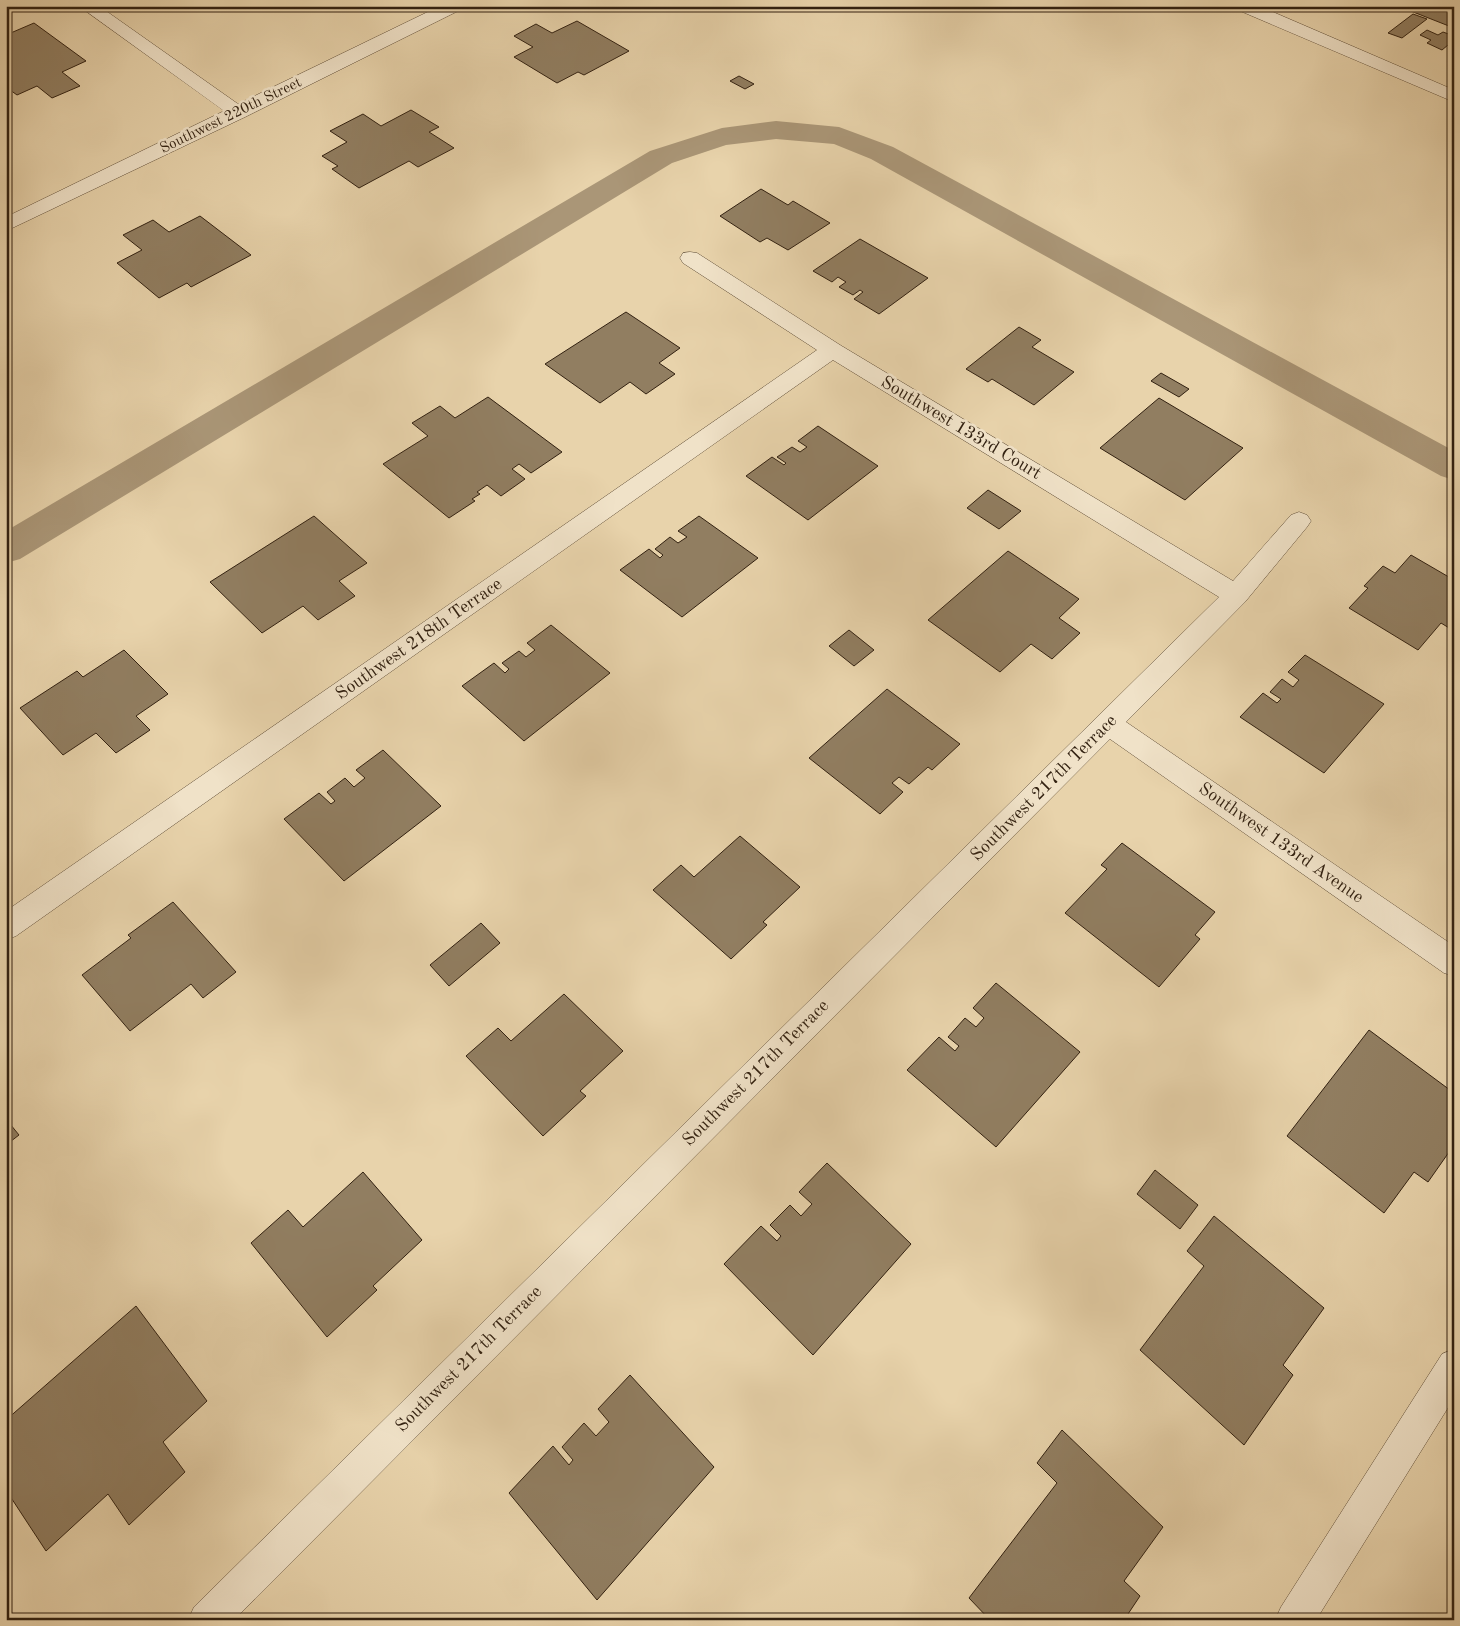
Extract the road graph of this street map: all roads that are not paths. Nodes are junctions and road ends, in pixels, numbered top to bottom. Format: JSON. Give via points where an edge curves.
{"nodes":[{"id":1,"x":87,"y":6,"type":"edge"},
{"id":2,"x":454,"y":6,"type":"edge"},
{"id":3,"x":1244,"y":6,"type":"edge"},
{"id":4,"x":1454,"y":97,"type":"edge"},
{"id":5,"x":238,"y":113,"type":"junction"},
{"id":6,"x":6,"y":225,"type":"edge"},
{"id":7,"x":690,"y":258,"type":"dead end"},
{"id":8,"x":832,"y":350,"type":"junction"},
{"id":9,"x":1299,"y":521,"type":"dead end"},
{"id":10,"x":1236,"y":595,"type":"junction"},
{"id":11,"x":1108,"y":724,"type":"junction"},
{"id":12,"x":6,"y":927,"type":"edge"},
{"id":13,"x":1454,"y":963,"type":"edge"},
{"id":14,"x":1454,"y":1366,"type":"edge"},
{"id":15,"x":207,"y":1620,"type":"edge"},
{"id":16,"x":1294,"y":1620,"type":"edge"}],
"edges":[{"from":1,"to":5,"type":"street"},
{"from":2,"to":5,"type":"street","name":"Southwest 220th Street"},
{"from":3,"to":4,"type":"street"},
{"from":5,"to":6,"type":"street","name":"Southwest 220th Street"},
{"from":7,"to":8,"type":"street","name":"Southwest 133rd Court"},
{"from":8,"to":10,"type":"street","name":"Southwest 133rd Court"},
{"from":8,"to":12,"type":"street","name":"Southwest 218th Terrace"},
{"from":9,"to":10,"type":"street","name":"Southwest 217th Terrace"},
{"from":10,"to":11,"type":"street","name":"Southwest 217th Terrace"},
{"from":11,"to":13,"type":"street","name":"Southwest 133rd Avenue"},
{"from":11,"to":15,"type":"street","name":"Southwest 217th Terrace"},
{"from":14,"to":16,"type":"street"}]}
